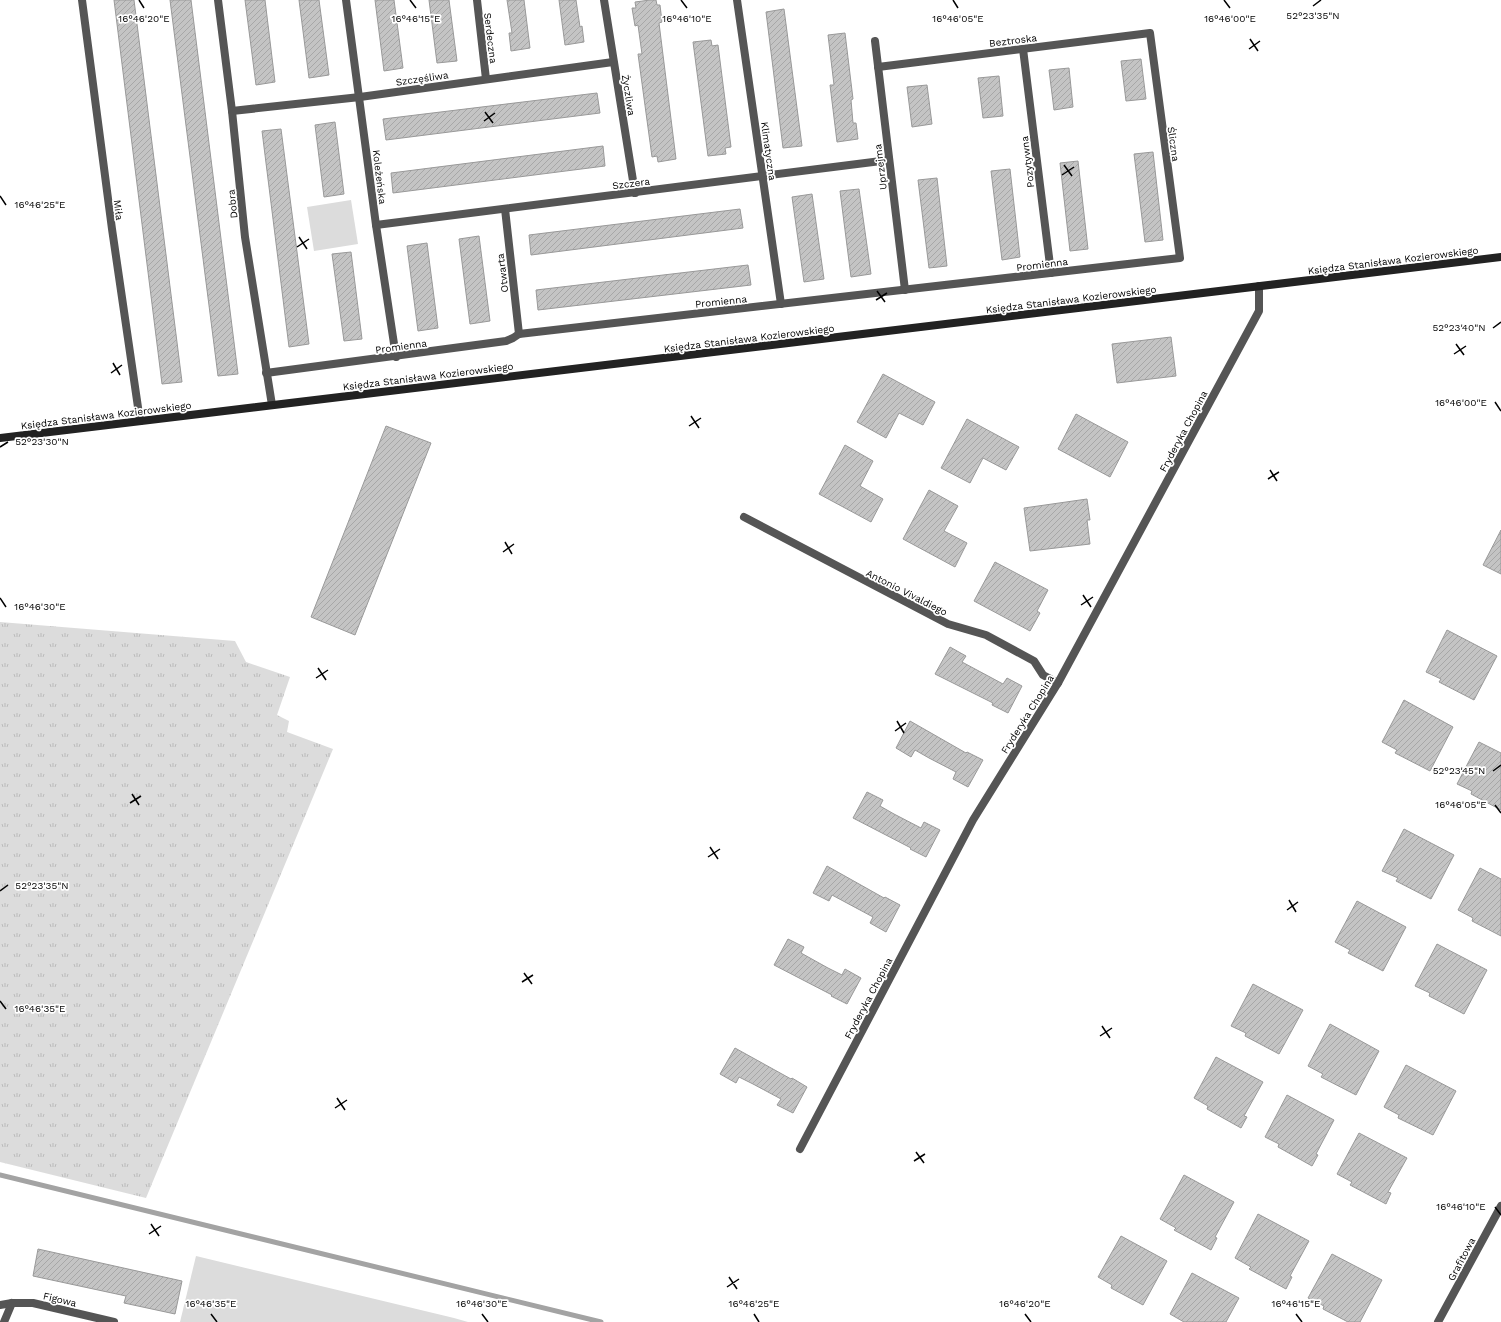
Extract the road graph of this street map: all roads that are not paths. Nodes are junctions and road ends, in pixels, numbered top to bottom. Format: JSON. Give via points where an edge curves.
{"nodes":[{"id":1,"x":82,"y":0,"type":"edge"},
{"id":2,"x":218,"y":0,"type":"edge"},
{"id":3,"x":346,"y":0,"type":"edge"},
{"id":4,"x":476,"y":0,"type":"edge"},
{"id":5,"x":604,"y":0,"type":"edge"},
{"id":6,"x":737,"y":0,"type":"edge"},
{"id":7,"x":1150,"y":33,"type":"joint"},
{"id":8,"x":875,"y":41,"type":"dead end"},
{"id":9,"x":1023,"y":49,"type":"junction"},
{"id":10,"x":613,"y":62,"type":"junction"},
{"id":11,"x":878,"y":67,"type":"junction"},
{"id":12,"x":486,"y":79,"type":"junction"},
{"id":13,"x":360,"y":97,"type":"junction"},
{"id":14,"x":232,"y":111,"type":"junction"},
{"id":15,"x":889,"y":160,"type":"junction"},
{"id":16,"x":762,"y":176,"type":"junction"},
{"id":17,"x":635,"y":193,"type":"junction"},
{"id":18,"x":505,"y":209,"type":"junction"},
{"id":19,"x":376,"y":225,"type":"junction"},
{"id":20,"x":1501,"y":257,"type":"edge"},
{"id":21,"x":1180,"y":258,"type":"joint"},
{"id":22,"x":1051,"y":273,"type":"junction"},
{"id":23,"x":1259,"y":286,"type":"junction"},
{"id":24,"x":905,"y":290,"type":"junction"},
{"id":25,"x":780,"y":304,"type":"junction"},
{"id":26,"x":519,"y":334,"type":"junction"},
{"id":27,"x":396,"y":357,"type":"junction"},
{"id":28,"x":266,"y":373,"type":"junction"},
{"id":29,"x":272,"y":405,"type":"junction"},
{"id":30,"x":140,"y":421,"type":"junction"},
{"id":31,"x":0,"y":438,"type":"edge"},
{"id":32,"x":744,"y":517,"type":"dead end"},
{"id":33,"x":1058,"y":683,"type":"junction"},
{"id":34,"x":800,"y":1150,"type":"dead end"},
{"id":35,"x":1501,"y":1206,"type":"edge"},
{"id":36,"x":12,"y":1303,"type":"junction"},
{"id":37,"x":0,"y":1305,"type":"edge"},
{"id":38,"x":4,"y":1322,"type":"edge"},
{"id":39,"x":114,"y":1322,"type":"edge"},
{"id":40,"x":1438,"y":1322,"type":"edge"}],
"edges":[{"from":1,"to":30,"type":"street","name":"Miła"},
{"from":2,"to":14,"type":"street","name":"Dobra"},
{"from":3,"to":13,"type":"street","name":"Koleżeńska"},
{"from":4,"to":12,"type":"street","name":"Serdeczna"},
{"from":5,"to":10,"type":"street","name":"Życzliwa"},
{"from":6,"to":16,"type":"street","name":"Klimatyczna"},
{"from":7,"to":9,"type":"street","name":"Beztroska"},
{"from":7,"to":21,"type":"street","name":"Śliczna"},
{"from":8,"to":11,"type":"street","name":"Uprzejma"},
{"from":9,"to":11,"type":"street","name":"Beztroska"},
{"from":9,"to":22,"type":"street","name":"Pozytywna"},
{"from":10,"to":12,"type":"street","name":"Szczęśliwa"},
{"from":10,"to":17,"type":"street","name":"Życzliwa"},
{"from":11,"to":15,"type":"street","name":"Uprzejma"},
{"from":12,"to":13,"type":"street","name":"Szczęśliwa"},
{"from":13,"to":14,"type":"street","name":"Szczęśliwa"},
{"from":13,"to":19,"type":"street","name":"Koleżeńska"},
{"from":14,"to":28,"type":"street","name":"Dobra","via":[[246,237]]},
{"from":15,"to":16,"type":"street","name":"Szczera"},
{"from":15,"to":24,"type":"street","name":"Uprzejma"},
{"from":16,"to":17,"type":"street","name":"Szczera"},
{"from":16,"to":25,"type":"street","name":"Klimatyczna"},
{"from":17,"to":18,"type":"street","name":"Szczera"},
{"from":18,"to":19,"type":"street","name":"Szczera"},
{"from":18,"to":26,"type":"street","name":"Otwarta"},
{"from":19,"to":27,"type":"street","name":"Koleżeńska"},
{"from":20,"to":23,"type":"street","name":"Księdza Stanisława Kozierowskiego"},
{"from":21,"to":22,"type":"street","name":"Promienna"},
{"from":22,"to":24,"type":"street","name":"Promienna"},
{"from":23,"to":29,"type":"street","name":"Księdza Stanisława Kozierowskiego"},
{"from":23,"to":33,"type":"street","name":"Fryderyka Chopina","via":[[1259,310]]},
{"from":24,"to":25,"type":"street","name":"Promienna"},
{"from":25,"to":26,"type":"street","name":"Promienna"},
{"from":26,"to":27,"type":"street","name":"Promienna","via":[[506,341]]},
{"from":27,"to":28,"type":"street","name":"Promienna"},
{"from":28,"to":29,"type":"street","name":"Dobra"},
{"from":29,"to":30,"type":"street","name":"Księdza Stanisława Kozierowskiego"},
{"from":30,"to":31,"type":"street","name":"Księdza Stanisława Kozierowskiego"},
{"from":32,"to":33,"type":"street","name":"Antonio Vivaldiego","via":[[948,624],[986,635],[1034,661],[1043,675]]},
{"from":33,"to":34,"type":"street","name":"Fryderyka Chopina","via":[[973,820]]},
{"from":35,"to":40,"type":"street","name":"Grafitowa"},
{"from":36,"to":37,"type":"street","name":"Figowa"},
{"from":36,"to":38,"type":"street"},
{"from":36,"to":39,"type":"street","name":"Figowa","via":[[33,1303]]}]}
